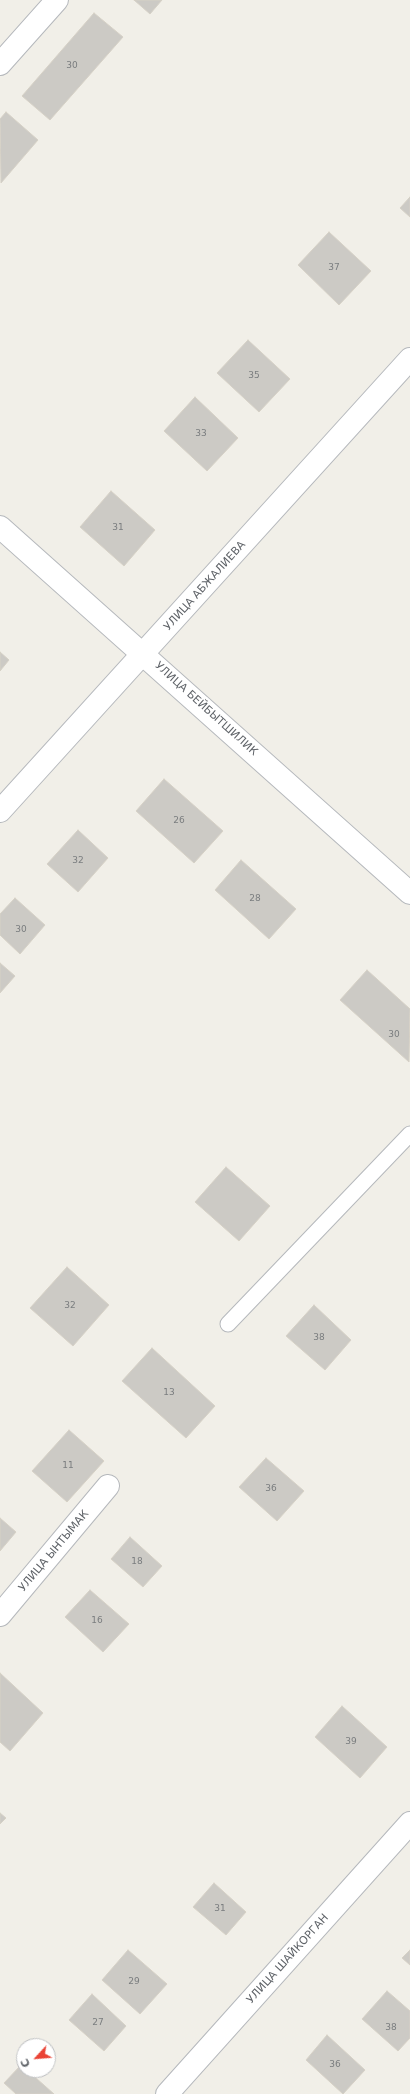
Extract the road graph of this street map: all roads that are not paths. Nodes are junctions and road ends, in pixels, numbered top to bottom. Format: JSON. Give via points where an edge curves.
{"nodes":[{"id":1,"x":57,"y":0,"type":"edge"},
{"id":2,"x":0,"y":64,"type":"edge"},
{"id":3,"x":410,"y":359,"type":"edge"},
{"id":4,"x":0,"y":527,"type":"edge"},
{"id":5,"x":144,"y":654,"type":"junction"},
{"id":6,"x":0,"y":811,"type":"edge"},
{"id":7,"x":410,"y":893,"type":"edge"},
{"id":8,"x":410,"y":1134,"type":"edge"},
{"id":9,"x":228,"y":1324,"type":"dead end"},
{"id":10,"x":108,"y":1486,"type":"dead end"},
{"id":11,"x":0,"y":1615,"type":"edge"},
{"id":12,"x":410,"y":1823,"type":"edge"},
{"id":13,"x":167,"y":2094,"type":"edge"}],
"edges":[{"from":1,"to":2,"type":"street"},
{"from":3,"to":5,"type":"street","name":"УЛИЦА АБЖАЛИЕВА"},
{"from":4,"to":5,"type":"street","name":"УЛИЦА БЕЙБЫТШИЛИК"},
{"from":5,"to":6,"type":"street","name":"УЛИЦА АБЖАЛИЕВА"},
{"from":5,"to":7,"type":"street","name":"УЛИЦА БЕЙБЫТШИЛИК"},
{"from":8,"to":9,"type":"lane"},
{"from":10,"to":11,"type":"street","name":"УЛИЦА ЫНТЫМАК"},
{"from":12,"to":13,"type":"street","name":"УЛИЦА ШАЙКОРГАН"}]}
